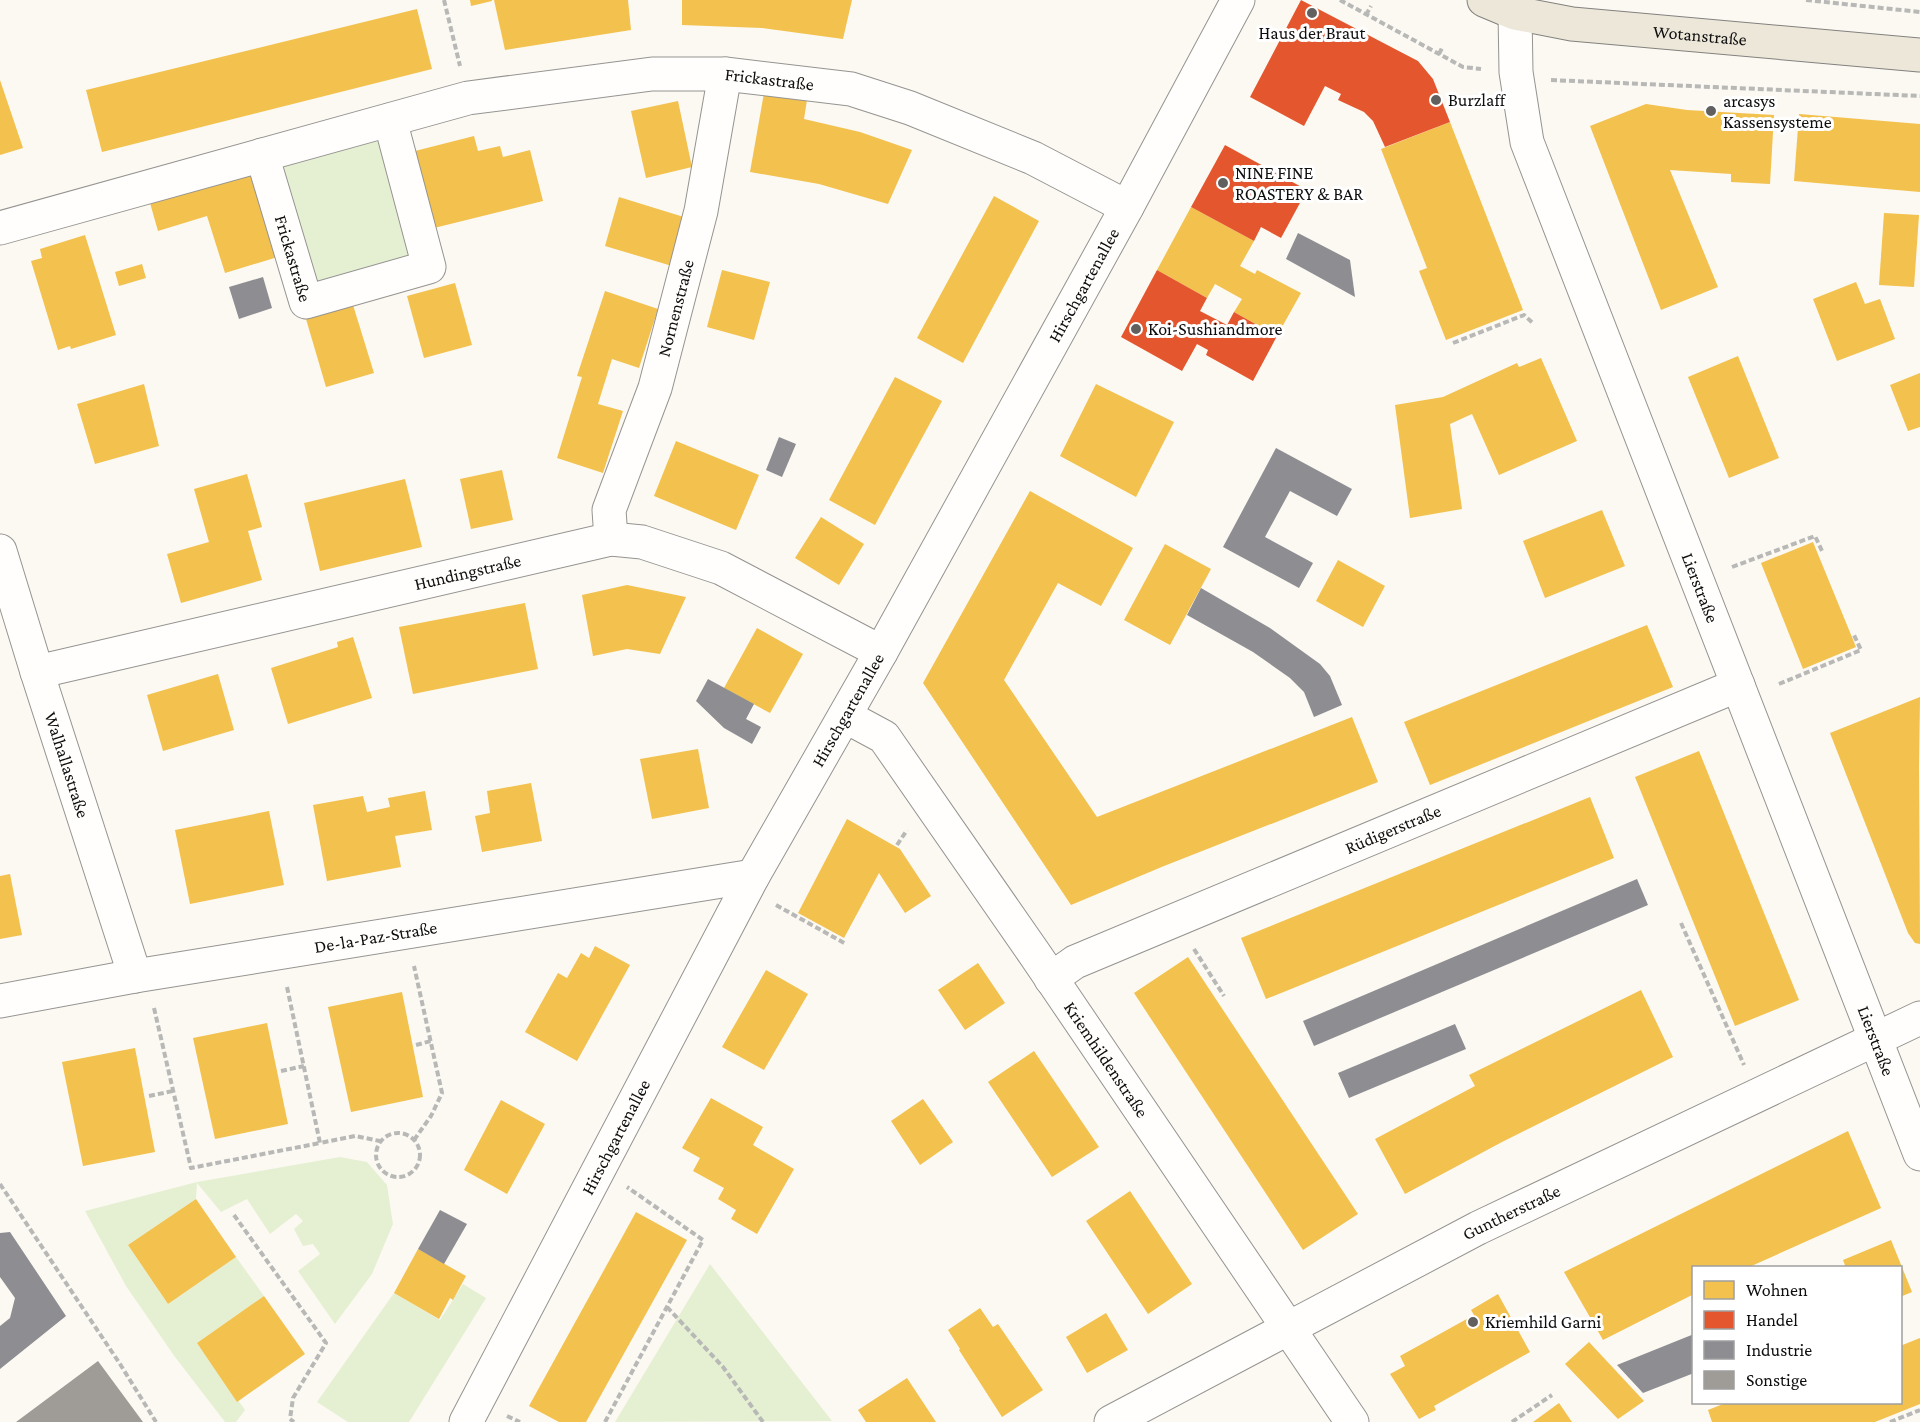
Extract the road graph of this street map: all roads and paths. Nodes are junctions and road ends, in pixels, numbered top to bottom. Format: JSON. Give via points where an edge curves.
{"nodes":[{"id":1,"x":444,"y":0,"type":"edge"},
{"id":2,"x":1238,"y":0,"type":"edge"},
{"id":3,"x":1340,"y":0,"type":"edge"},
{"id":4,"x":1484,"y":0,"type":"edge"},
{"id":5,"x":1806,"y":0,"type":"edge"},
{"id":6,"x":1371,"y":6,"type":"dead end"},
{"id":7,"x":1920,"y":12,"type":"edge"},
{"id":8,"x":1515,"y":13,"type":"junction"},
{"id":9,"x":1366,"y":15,"type":"junction"},
{"id":10,"x":1443,"y":46,"type":"dead end"},
{"id":11,"x":1439,"y":54,"type":"junction"},
{"id":12,"x":1920,"y":55,"type":"edge"},
{"id":13,"x":1516,"y":72,"type":"junction"},
{"id":14,"x":725,"y":74,"type":"junction"},
{"id":15,"x":1920,"y":96,"type":"edge"},
{"id":16,"x":468,"y":98,"type":"junction"},
{"id":17,"x":390,"y":120,"type":"junction"},
{"id":18,"x":262,"y":154,"type":"junction"},
{"id":19,"x":1127,"y":207,"type":"junction"},
{"id":20,"x":0,"y":228,"type":"edge"},
{"id":21,"x":1534,"y":324,"type":"dead end"},
{"id":22,"x":1453,"y":343,"type":"dead end"},
{"id":23,"x":611,"y":539,"type":"junction"},
{"id":24,"x":0,"y":551,"type":"edge"},
{"id":25,"x":1822,"y":551,"type":"dead end"},
{"id":26,"x":1732,"y":567,"type":"dead end"},
{"id":27,"x":1854,"y":635,"type":"dead end"},
{"id":28,"x":881,"y":652,"type":"junction"},
{"id":29,"x":36,"y":672,"type":"junction"},
{"id":30,"x":1779,"y":684,"type":"dead end"},
{"id":31,"x":1738,"y":685,"type":"junction"},
{"id":32,"x":845,"y":716,"type":"junction"},
{"id":33,"x":761,"y":889,"type":"junction"},
{"id":34,"x":1180,"y":918,"type":"junction"},
{"id":35,"x":1681,"y":923,"type":"dead end"},
{"id":36,"x":407,"y":933,"type":"junction"},
{"id":37,"x":846,"y":944,"type":"dead end"},
{"id":38,"x":279,"y":953,"type":"junction"},
{"id":39,"x":140,"y":975,"type":"junction"},
{"id":40,"x":1051,"y":979,"type":"junction"},
{"id":41,"x":1224,"y":996,"type":"dead end"},
{"id":42,"x":0,"y":1001,"type":"edge"},
{"id":43,"x":1920,"y":1018,"type":"edge"},
{"id":44,"x":1875,"y":1038,"type":"junction"},
{"id":45,"x":431,"y":1041,"type":"junction"},
{"id":46,"x":416,"y":1045,"type":"dead end"},
{"id":47,"x":304,"y":1066,"type":"junction"},
{"id":48,"x":281,"y":1071,"type":"dead end"},
{"id":49,"x":173,"y":1091,"type":"junction"},
{"id":50,"x":1756,"y":1095,"type":"junction"},
{"id":51,"x":149,"y":1096,"type":"dead end"},
{"id":52,"x":414,"y":1140,"type":"junction"},
{"id":53,"x":380,"y":1141,"type":"junction"},
{"id":54,"x":320,"y":1143,"type":"junction"},
{"id":55,"x":1920,"y":1154,"type":"edge"},
{"id":56,"x":599,"y":1168,"type":"junction"},
{"id":57,"x":0,"y":1184,"type":"edge"},
{"id":58,"x":234,"y":1215,"type":"dead end"},
{"id":59,"x":667,"y":1307,"type":"junction"},
{"id":60,"x":1287,"y":1329,"type":"junction"},
{"id":61,"x":1552,"y":1395,"type":"dead end"},
{"id":62,"x":1920,"y":1410,"type":"edge"},
{"id":63,"x":156,"y":1422,"type":"edge"},
{"id":64,"x":294,"y":1422,"type":"edge"},
{"id":65,"x":466,"y":1422,"type":"edge"},
{"id":66,"x":605,"y":1422,"type":"edge"},
{"id":67,"x":763,"y":1422,"type":"edge"},
{"id":68,"x":1111,"y":1422,"type":"edge"},
{"id":69,"x":1352,"y":1422,"type":"edge"},
{"id":70,"x":1512,"y":1422,"type":"edge"},
{"id":71,"x":1890,"y":1422,"type":"edge"}],
"edges":[{"from":1,"to":16,"type":"path"},
{"from":2,"to":19,"type":"street","name":"Hirschgartenallee"},
{"from":3,"to":9,"type":"path"},
{"from":4,"to":8,"type":"main road","name":"Wotanstraße"},
{"from":5,"to":7,"type":"path"},
{"from":6,"to":9,"type":"path"},
{"from":8,"to":12,"type":"main road","name":"Wotanstraße","via":[[1572,24]]},
{"from":8,"to":13,"type":"street","name":"Lierstraße"},
{"from":9,"to":11,"type":"path"},
{"from":10,"to":11,"type":"path"},
{"from":11,"to":13,"type":"path","via":[[1463,67]]},
{"from":13,"to":15,"type":"path","via":[[1551,80]]},
{"from":13,"to":31,"type":"street","name":"Lierstraße","via":[[1527,142]]},
{"from":14,"to":16,"type":"street","name":"Frickastraße","via":[[651,74]]},
{"from":14,"to":19,"type":"street","name":"Frickastraße","via":[[851,89],[871,95],[1033,158]]},
{"from":14,"to":23,"type":"street","name":"Nornenstraße","via":[[701,211],[655,388],[609,510]]},
{"from":16,"to":17,"type":"street","name":"Frickastraße"},
{"from":17,"to":18,"type":"street","name":"Frickastraße"},
{"from":17,"to":18,"type":"street","name":"Frickastraße","via":[[429,267],[306,303]]},
{"from":18,"to":20,"type":"street","name":"Frickastraße"},
{"from":19,"to":28,"type":"street","name":"Hirschgartenallee"},
{"from":21,"to":22,"type":"path","via":[[1524,315]]},
{"from":23,"to":28,"type":"street","name":"Hundingstraße","via":[[642,542],[721,568]]},
{"from":23,"to":29,"type":"street","name":"Hundingstraße"},
{"from":24,"to":29,"type":"street","name":"Walhallastraße"},
{"from":25,"to":26,"type":"path","via":[[1815,536]]},
{"from":27,"to":30,"type":"path","via":[[1860,650]]},
{"from":28,"to":32,"type":"street","name":"Hirschgartenallee"},
{"from":29,"to":39,"type":"street","name":"Walhallastraße"},
{"from":31,"to":34,"type":"street","name":"Rüdigerstraße"},
{"from":31,"to":44,"type":"street","name":"Lierstraße"},
{"from":32,"to":33,"type":"street","name":"Hirschgartenallee"},
{"from":32,"to":40,"type":"street","name":"Kriemhildenstraße","via":[[885,737]]},
{"from":33,"to":36,"type":"street","name":"De-la-Paz-Straße"},
{"from":33,"to":37,"type":"path"},
{"from":33,"to":56,"type":"street","name":"Hirschgartenallee"},
{"from":34,"to":40,"type":"street","name":"Rüdigerstraße","via":[[1075,962]]},
{"from":34,"to":41,"type":"path","via":[[1192,946]]},
{"from":35,"to":50,"type":"path"},
{"from":36,"to":38,"type":"street","name":"De-la-Paz-Straße"},
{"from":36,"to":45,"type":"path"},
{"from":38,"to":39,"type":"street","name":"De-la-Paz-Straße"},
{"from":38,"to":47,"type":"path"},
{"from":39,"to":42,"type":"street","name":"De-la-Paz-Straße"},
{"from":39,"to":49,"type":"path"},
{"from":40,"to":60,"type":"street","name":"Kriemhildenstraße"},
{"from":43,"to":44,"type":"street","name":"Guntherstraße"},
{"from":44,"to":50,"type":"street","name":"Guntherstraße"},
{"from":44,"to":55,"type":"street","name":"Lierstraße"},
{"from":45,"to":46,"type":"path"},
{"from":45,"to":52,"type":"path","via":[[442,1094]]},
{"from":47,"to":48,"type":"path"},
{"from":47,"to":54,"type":"path"},
{"from":49,"to":51,"type":"path"},
{"from":49,"to":54,"type":"path","via":[[191,1168]]},
{"from":50,"to":60,"type":"street","name":"Guntherstraße","via":[[1478,1228]]},
{"from":52,"to":53,"type":"path","via":[[397,1133]]},
{"from":52,"to":53,"type":"path","via":[[420,1160],[411,1173],[395,1177],[377,1164],[375,1153]]},
{"from":53,"to":54,"type":"path","via":[[355,1136]]},
{"from":56,"to":59,"type":"path","via":[[703,1240]]},
{"from":56,"to":65,"type":"street","name":"Hirschgartenallee"},
{"from":57,"to":63,"type":"path"},
{"from":58,"to":64,"type":"path","via":[[326,1343],[293,1398],[290,1419]]},
{"from":59,"to":66,"type":"path"},
{"from":59,"to":67,"type":"path","via":[[723,1367]]},
{"from":60,"to":68,"type":"street","name":"Guntherstraße"},
{"from":60,"to":69,"type":"street","name":"Kriemhildenstraße"},
{"from":61,"to":70,"type":"path"},
{"from":62,"to":71,"type":"path"}]}
